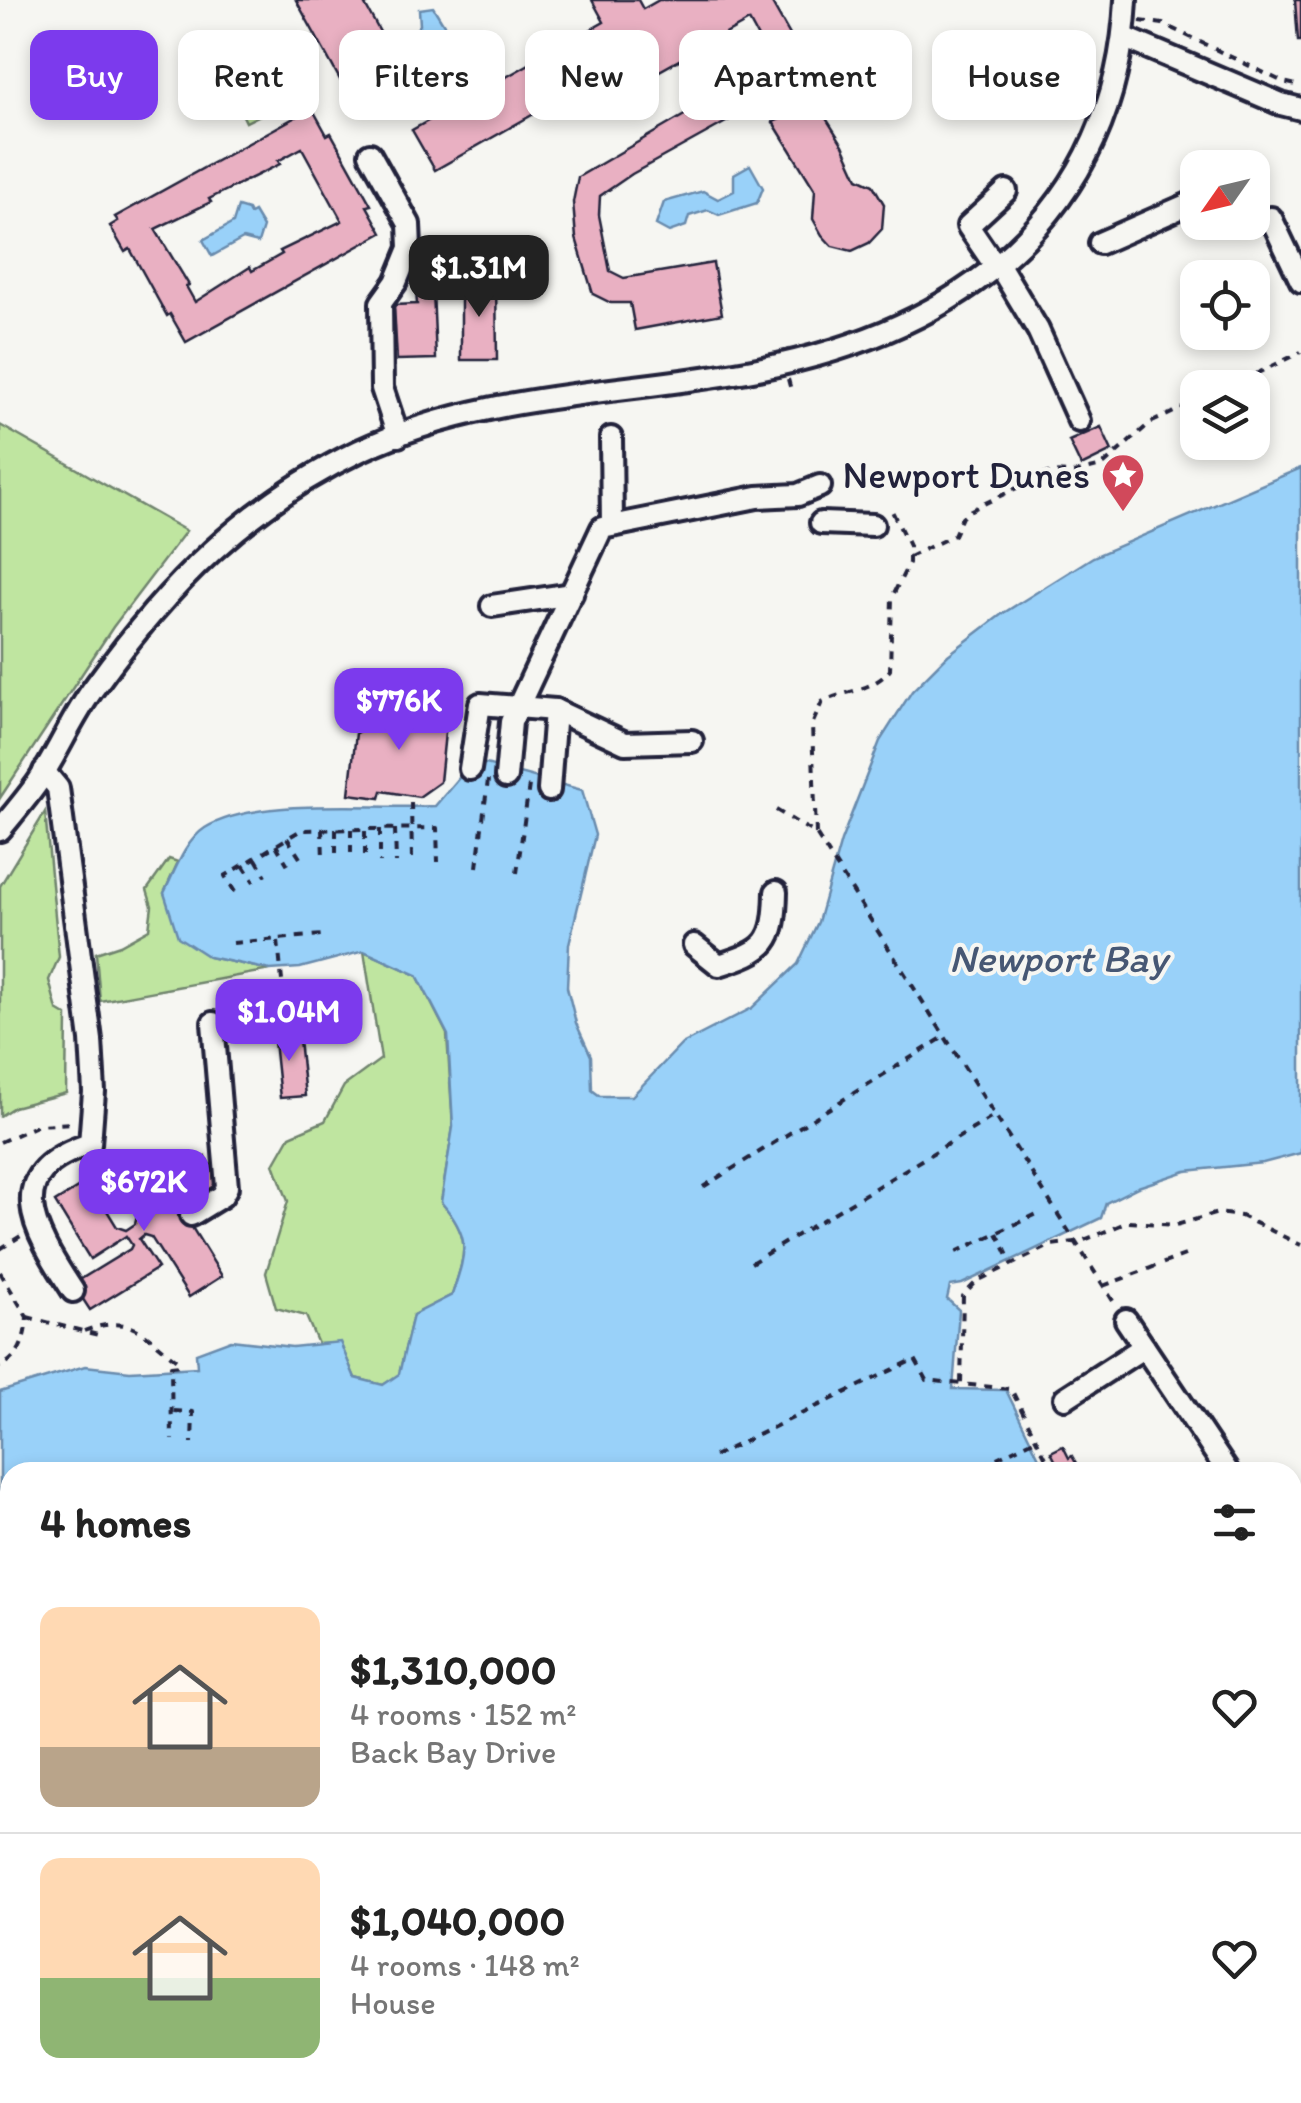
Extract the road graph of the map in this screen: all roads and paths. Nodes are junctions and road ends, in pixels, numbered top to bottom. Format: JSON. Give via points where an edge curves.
{"nodes":[{"id":1,"x":1125,"y":18,"type":"edge"},
{"id":2,"x":1301,"y":86,"type":"edge"},
{"id":3,"x":1301,"y":109,"type":"edge"},
{"id":4,"x":370,"y":154,"type":"dead end"},
{"id":5,"x":1006,"y":191,"type":"dead end"},
{"id":6,"x":1180,"y":208,"type":"edge"},
{"id":7,"x":1272,"y":218,"type":"dead end"},
{"id":8,"x":1100,"y":244,"type":"dead end"},
{"id":9,"x":997,"y":266,"type":"junction"},
{"id":10,"x":1301,"y":281,"type":"edge"},
{"id":11,"x":1301,"y":352,"type":"edge"},
{"id":12,"x":1264,"y":370,"type":"edge"},
{"id":13,"x":1180,"y":409,"type":"edge"},
{"id":14,"x":1079,"y":421,"type":"dead end"},
{"id":15,"x":398,"y":436,"type":"junction"},
{"id":16,"x":611,"y":438,"type":"dead end"},
{"id":17,"x":820,"y":486,"type":"dead end"},
{"id":18,"x":757,"y":496,"type":"junction"},
{"id":19,"x":892,"y":511,"type":"dead end"},
{"id":20,"x":760,"y":520,"type":"dead end"},
{"id":21,"x":822,"y":522,"type":"dead end"},
{"id":22,"x":873,"y":525,"type":"dead end"},
{"id":23,"x":612,"y":526,"type":"junction"},
{"id":24,"x":908,"y":557,"type":"junction"},
{"id":25,"x":572,"y":594,"type":"junction"},
{"id":26,"x":492,"y":606,"type":"dead end"},
{"id":27,"x":518,"y":707,"type":"junction"},
{"id":28,"x":555,"y":710,"type":"junction"},
{"id":29,"x":692,"y":741,"type":"dead end"},
{"id":30,"x":44,"y":771,"type":"junction"},
{"id":31,"x":488,"y":775,"type":"junction"},
{"id":32,"x":539,"y":787,"type":"joint"},
{"id":33,"x":411,"y":802,"type":"dead end"},
{"id":34,"x":776,"y":810,"type":"dead end"},
{"id":35,"x":395,"y":828,"type":"junction"},
{"id":36,"x":412,"y":828,"type":"junction"},
{"id":37,"x":336,"y":829,"type":"junction"},
{"id":38,"x":351,"y":829,"type":"junction"},
{"id":39,"x":364,"y":829,"type":"junction"},
{"id":40,"x":380,"y":829,"type":"junction"},
{"id":41,"x":0,"y":830,"type":"edge"},
{"id":42,"x":322,"y":830,"type":"junction"},
{"id":43,"x":816,"y":834,"type":"junction"},
{"id":44,"x":287,"y":838,"type":"junction"},
{"id":45,"x":276,"y":845,"type":"junction"},
{"id":46,"x":255,"y":858,"type":"junction"},
{"id":47,"x":300,"y":858,"type":"dead end"},
{"id":48,"x":336,"y":858,"type":"dead end"},
{"id":49,"x":323,"y":859,"type":"dead end"},
{"id":50,"x":351,"y":859,"type":"dead end"},
{"id":51,"x":412,"y":860,"type":"dead end"},
{"id":52,"x":365,"y":861,"type":"dead end"},
{"id":53,"x":380,"y":862,"type":"dead end"},
{"id":54,"x":396,"y":862,"type":"dead end"},
{"id":55,"x":438,"y":862,"type":"dead end"},
{"id":56,"x":243,"y":865,"type":"junction"},
{"id":57,"x":288,"y":865,"type":"dead end"},
{"id":58,"x":477,"y":867,"type":"dead end"},
{"id":59,"x":517,"y":873,"type":"dead end"},
{"id":60,"x":266,"y":876,"type":"dead end"},
{"id":61,"x":254,"y":882,"type":"dead end"},
{"id":62,"x":235,"y":892,"type":"dead end"},
{"id":63,"x":776,"y":892,"type":"dead end"},
{"id":64,"x":322,"y":934,"type":"dead end"},
{"id":65,"x":278,"y":939,"type":"junction"},
{"id":66,"x":233,"y":943,"type":"dead end"},
{"id":67,"x":694,"y":945,"type":"dead end"},
{"id":68,"x":283,"y":991,"type":"dead end"},
{"id":69,"x":212,"y":1023,"type":"dead end"},
{"id":70,"x":944,"y":1037,"type":"junction"},
{"id":71,"x":994,"y":1116,"type":"junction"},
{"id":72,"x":92,"y":1122,"type":"junction"},
{"id":73,"x":0,"y":1142,"type":"edge"},
{"id":74,"x":703,"y":1187,"type":"dead end"},
{"id":75,"x":1037,"y":1214,"type":"dead end"},
{"id":76,"x":191,"y":1215,"type":"dead end"},
{"id":77,"x":32,"y":1229,"type":"junction"},
{"id":78,"x":998,"y":1233,"type":"junction"},
{"id":79,"x":1073,"y":1242,"type":"junction"},
{"id":80,"x":1301,"y":1245,"type":"edge"},
{"id":81,"x":0,"y":1249,"type":"edge"},
{"id":82,"x":956,"y":1252,"type":"dead end"},
{"id":83,"x":1185,"y":1255,"type":"dead end"},
{"id":84,"x":751,"y":1263,"type":"dead end"},
{"id":85,"x":1012,"y":1264,"type":"junction"},
{"id":86,"x":0,"y":1272,"type":"edge"},
{"id":87,"x":1103,"y":1286,"type":"junction"},
{"id":88,"x":73,"y":1291,"type":"dead end"},
{"id":89,"x":27,"y":1316,"type":"junction"},
{"id":90,"x":1126,"y":1320,"type":"joint"},
{"id":91,"x":84,"y":1331,"type":"junction"},
{"id":92,"x":102,"y":1336,"type":"dead end"},
{"id":93,"x":1144,"y":1347,"type":"junction"},
{"id":94,"x":0,"y":1367,"type":"edge"},
{"id":95,"x":961,"y":1384,"type":"junction"},
{"id":96,"x":1065,"y":1398,"type":"dead end"},
{"id":97,"x":174,"y":1411,"type":"junction"},
{"id":98,"x":1036,"y":1439,"type":"junction"},
{"id":99,"x":172,"y":1440,"type":"dead end"},
{"id":100,"x":192,"y":1443,"type":"dead end"},
{"id":101,"x":714,"y":1456,"type":"dead end"},
{"id":102,"x":989,"y":1462,"type":"edge"},
{"id":103,"x":1048,"y":1462,"type":"edge"},
{"id":104,"x":1221,"y":1462,"type":"edge"}],
"edges":[{"from":1,"to":2,"type":"path","via":[[1163,24]]},
{"from":1,"to":3,"type":"street"},
{"from":1,"to":9,"type":"street","via":[[1110,98],[1083,160],[1043,222]]},
{"from":4,"to":15,"type":"street","via":[[409,224],[410,248],[381,303],[382,388]]},
{"from":5,"to":9,"type":"street","via":[[968,226]]},
{"from":6,"to":8,"type":"street"},
{"from":7,"to":10,"type":"street"},
{"from":9,"to":14,"type":"street","via":[[1038,330]]},
{"from":9,"to":15,"type":"street","via":[[944,302],[824,352],[756,370],[490,406]]},
{"from":11,"to":12,"type":"path"},
{"from":13,"to":24,"type":"path","via":[[1150,422],[1102,466],[1034,478],[969,510],[954,535]]},
{"from":15,"to":30,"type":"street","via":[[286,492],[203,556],[93,688]]},
{"from":16,"to":23,"type":"street"},
{"from":17,"to":18,"type":"street","via":[[798,496]]},
{"from":18,"to":20,"type":"street"},
{"from":18,"to":23,"type":"street"},
{"from":19,"to":24,"type":"path"},
{"from":21,"to":22,"type":"street"},
{"from":23,"to":25,"type":"street","via":[[602,528]]},
{"from":24,"to":43,"type":"path","via":[[892,597],[890,670],[859,692],[822,702],[812,725]]},
{"from":25,"to":26,"type":"street"},
{"from":25,"to":27,"type":"street"},
{"from":27,"to":28,"type":"street"},
{"from":27,"to":31,"type":"street"},
{"from":27,"to":31,"type":"street","via":[[480,704]]},
{"from":28,"to":29,"type":"street","via":[[626,743]]},
{"from":28,"to":32,"type":"street"},
{"from":30,"to":41,"type":"street"},
{"from":30,"to":72,"type":"street","via":[[58,788],[94,1092]]},
{"from":31,"to":58,"type":"path"},
{"from":32,"to":59,"type":"path"},
{"from":33,"to":36,"type":"path"},
{"from":34,"to":43,"type":"path"},
{"from":35,"to":36,"type":"path"},
{"from":35,"to":40,"type":"path"},
{"from":35,"to":54,"type":"path"},
{"from":36,"to":51,"type":"path"},
{"from":36,"to":55,"type":"path","via":[[437,828]]},
{"from":37,"to":38,"type":"path"},
{"from":37,"to":42,"type":"path"},
{"from":37,"to":48,"type":"path"},
{"from":38,"to":39,"type":"path"},
{"from":38,"to":50,"type":"path"},
{"from":39,"to":40,"type":"path"},
{"from":39,"to":52,"type":"path"},
{"from":40,"to":53,"type":"path"},
{"from":42,"to":44,"type":"path"},
{"from":42,"to":49,"type":"path"},
{"from":43,"to":70,"type":"path"},
{"from":44,"to":45,"type":"path"},
{"from":44,"to":47,"type":"path"},
{"from":45,"to":46,"type":"path"},
{"from":45,"to":57,"type":"path"},
{"from":46,"to":56,"type":"path"},
{"from":46,"to":60,"type":"path"},
{"from":56,"to":61,"type":"path"},
{"from":56,"to":62,"type":"path","via":[[225,876]]},
{"from":63,"to":67,"type":"street","via":[[776,927],[754,954],[719,965]]},
{"from":64,"to":65,"type":"path"},
{"from":65,"to":66,"type":"path"},
{"from":65,"to":68,"type":"path"},
{"from":69,"to":76,"type":"street","via":[[227,1187]]},
{"from":70,"to":71,"type":"path"},
{"from":70,"to":74,"type":"path"},
{"from":71,"to":79,"type":"path"},
{"from":71,"to":84,"type":"path"},
{"from":72,"to":73,"type":"path","via":[[38,1125]]},
{"from":72,"to":77,"type":"street","via":[[90,1144],[36,1167],[22,1201]]},
{"from":75,"to":78,"type":"path"},
{"from":77,"to":81,"type":"path"},
{"from":77,"to":88,"type":"street"},
{"from":78,"to":82,"type":"path"},
{"from":78,"to":85,"type":"path"},
{"from":79,"to":80,"type":"path","via":[[1128,1222],[1176,1225],[1218,1213],[1240,1216]]},
{"from":79,"to":85,"type":"path"},
{"from":79,"to":87,"type":"path"},
{"from":83,"to":87,"type":"path"},
{"from":85,"to":95,"type":"path","via":[[976,1281],[963,1296]]},
{"from":86,"to":89,"type":"path"},
{"from":87,"to":90,"type":"path"},
{"from":89,"to":91,"type":"path"},
{"from":89,"to":94,"type":"path","via":[[21,1348]]},
{"from":90,"to":93,"type":"street"},
{"from":91,"to":92,"type":"path"},
{"from":91,"to":97,"type":"path","via":[[131,1324],[178,1361],[171,1366]]},
{"from":93,"to":96,"type":"street"},
{"from":93,"to":104,"type":"street"},
{"from":95,"to":98,"type":"path","via":[[1011,1389]]},
{"from":95,"to":101,"type":"path","via":[[927,1380],[915,1359]]},
{"from":97,"to":99,"type":"path"},
{"from":97,"to":100,"type":"path","via":[[194,1412]]},
{"from":98,"to":102,"type":"path"},
{"from":98,"to":103,"type":"path"}]}
